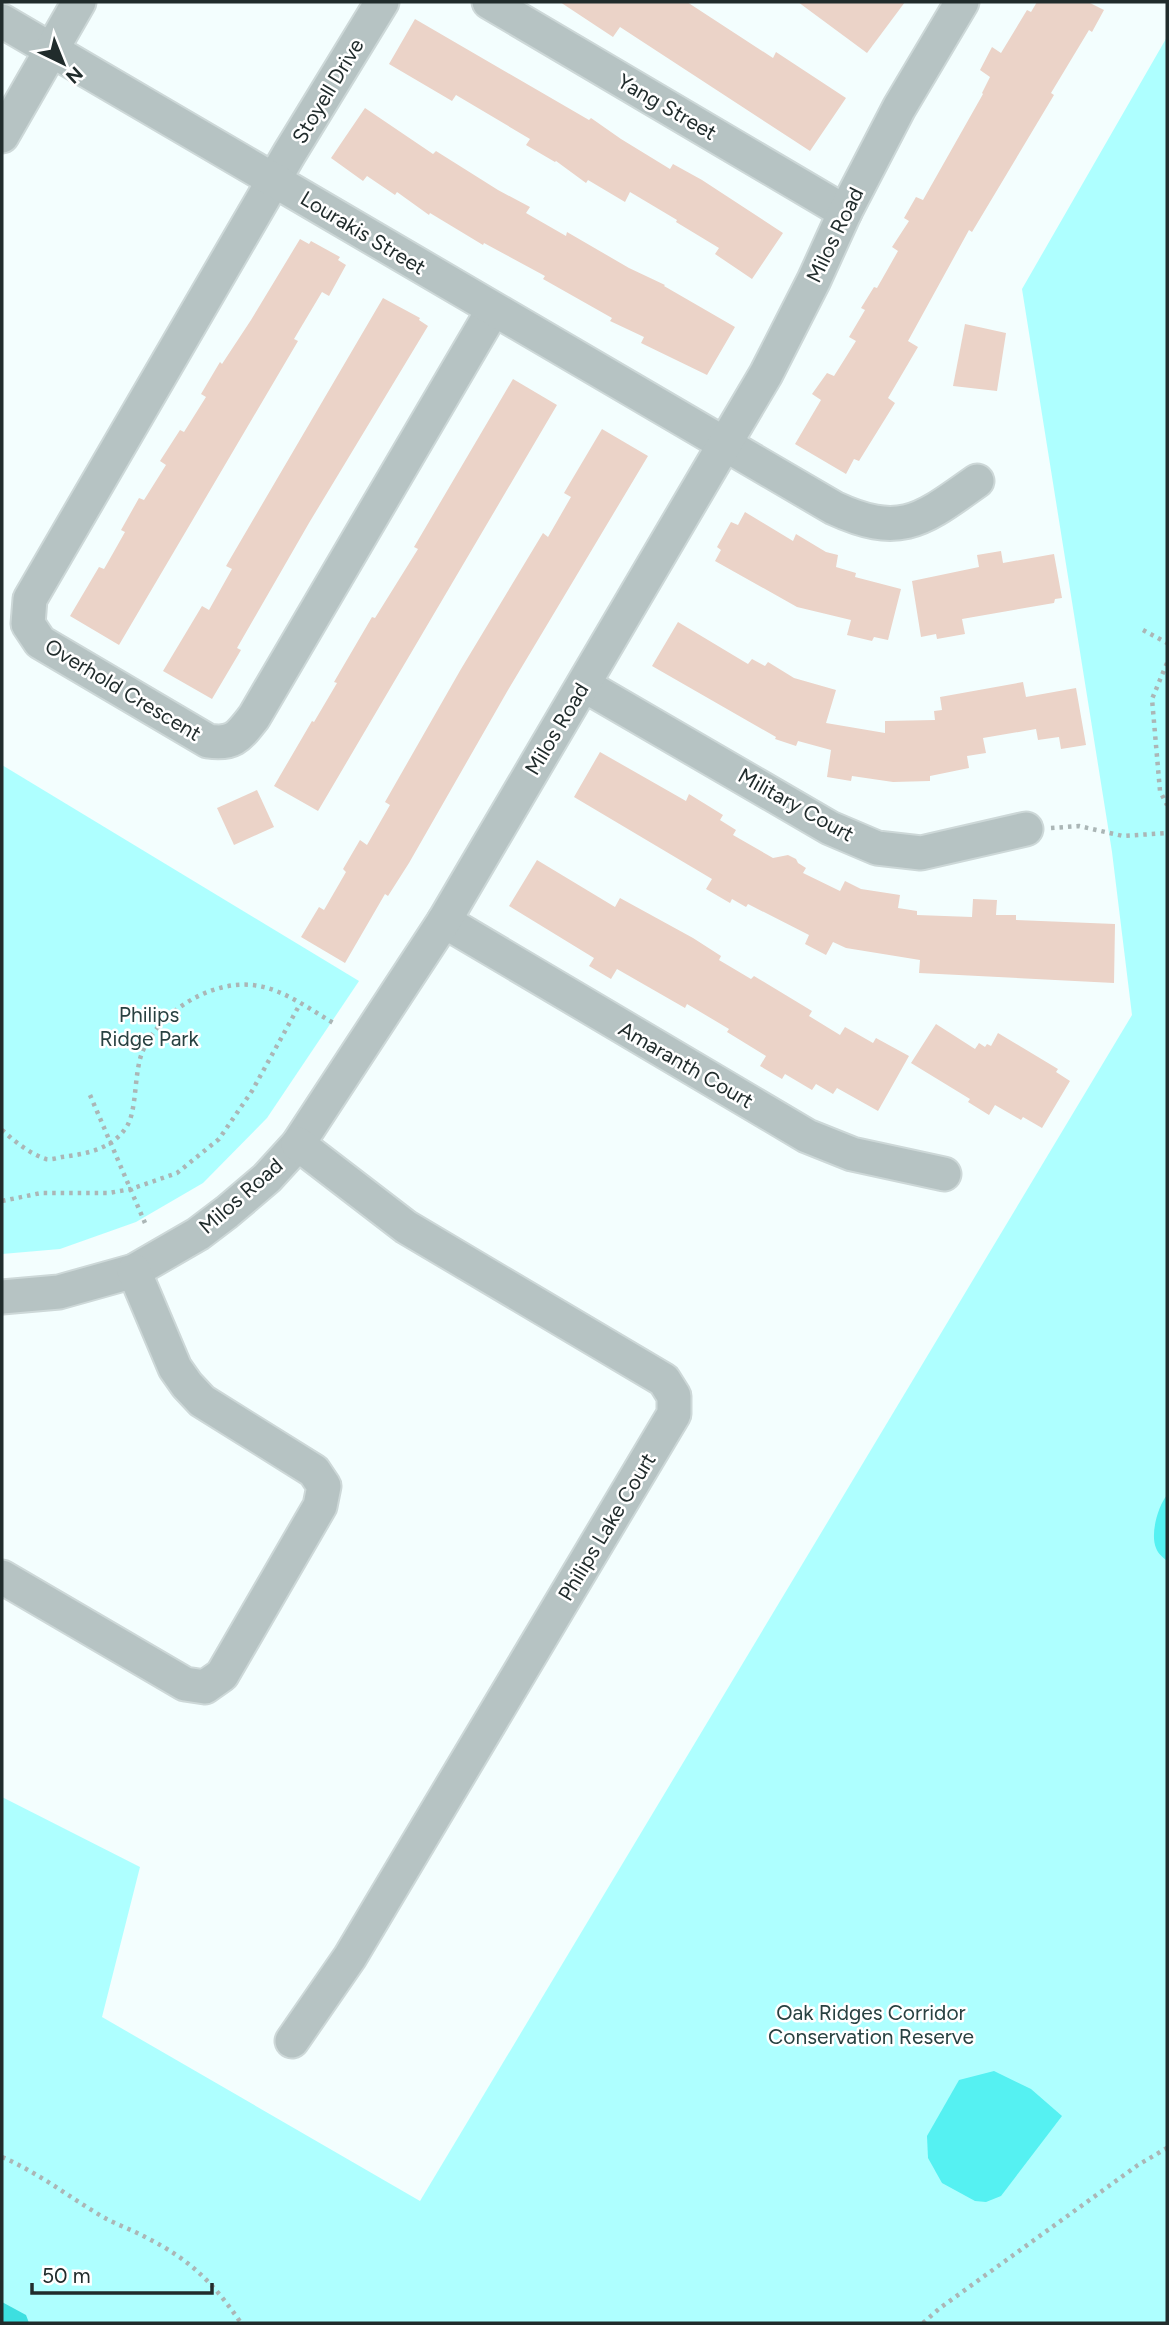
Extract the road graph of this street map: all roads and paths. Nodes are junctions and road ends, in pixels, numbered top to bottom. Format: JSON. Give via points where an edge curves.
{"nodes":[{"id":1,"x":79,"y":2,"type":"edge"},
{"id":2,"x":382,"y":2,"type":"edge"},
{"id":3,"x":489,"y":2,"type":"edge"},
{"id":4,"x":962,"y":2,"type":"edge"},
{"id":5,"x":2,"y":21,"type":"edge"},
{"id":6,"x":51,"y":50,"type":"junction"},
{"id":7,"x":2,"y":136,"type":"edge"},
{"id":8,"x":275,"y":181,"type":"junction"},
{"id":9,"x":845,"y":212,"type":"junction"},
{"id":10,"x":493,"y":310,"type":"junction"},
{"id":11,"x":724,"y":445,"type":"junction"},
{"id":12,"x":977,"y":481,"type":"dead end"},
{"id":13,"x":1143,"y":630,"type":"dead end"},
{"id":14,"x":1167,"y":643,"type":"edge"},
{"id":15,"x":1167,"y":663,"type":"edge"},
{"id":16,"x":584,"y":685,"type":"junction"},
{"id":17,"x":1167,"y":805,"type":"edge"},
{"id":18,"x":1026,"y":830,"type":"joint"},
{"id":19,"x":1167,"y":834,"type":"edge"},
{"id":20,"x":444,"y":921,"type":"junction"},
{"id":21,"x":300,"y":1004,"type":"junction"},
{"id":22,"x":335,"y":1024,"type":"dead end"},
{"id":23,"x":90,"y":1095,"type":"dead end"},
{"id":24,"x":2,"y":1130,"type":"edge"},
{"id":25,"x":112,"y":1143,"type":"junction"},
{"id":26,"x":298,"y":1144,"type":"junction"},
{"id":27,"x":944,"y":1174,"type":"dead end"},
{"id":28,"x":131,"y":1189,"type":"junction"},
{"id":29,"x":2,"y":1201,"type":"edge"},
{"id":30,"x":145,"y":1223,"type":"dead end"},
{"id":31,"x":134,"y":1271,"type":"junction"},
{"id":32,"x":2,"y":1297,"type":"edge"},
{"id":33,"x":2,"y":1577,"type":"edge"},
{"id":34,"x":292,"y":2041,"type":"dead end"},
{"id":35,"x":1167,"y":2148,"type":"edge"},
{"id":36,"x":2,"y":2157,"type":"edge"},
{"id":37,"x":241,"y":2323,"type":"edge"},
{"id":38,"x":923,"y":2323,"type":"edge"}],
"edges":[{"from":1,"to":6,"type":"street"},
{"from":2,"to":8,"type":"street","name":"Stoyell Drive"},
{"from":3,"to":9,"type":"street","name":"Yang Street"},
{"from":4,"to":9,"type":"street","name":"Milos Road"},
{"from":5,"to":6,"type":"street","name":"Lourakis Street"},
{"from":6,"to":7,"type":"street"},
{"from":6,"to":8,"type":"street","name":"Lourakis Street"},
{"from":8,"to":10,"type":"street","name":"Lourakis Street"},
{"from":8,"to":10,"type":"street","name":"Overhold Crescent","via":[[30,599],[28,624],[40,642],[208,741],[222,743],[238,737]]},
{"from":9,"to":11,"type":"street","name":"Milos Road","via":[[766,374]]},
{"from":10,"to":11,"type":"street","name":"Lourakis Street"},
{"from":11,"to":12,"type":"street","name":"Lourakis Street","via":[[834,508],[889,525],[936,510]]},
{"from":11,"to":16,"type":"street","name":"Milos Road"},
{"from":13,"to":14,"type":"path"},
{"from":15,"to":17,"type":"path","via":[[1152,699],[1160,791]]},
{"from":16,"to":18,"type":"street","name":"Military Court","via":[[830,828],[877,848],[921,853]]},
{"from":16,"to":20,"type":"street","name":"Milos Road"},
{"from":18,"to":19,"type":"path","via":[[1079,826],[1123,836]]},
{"from":20,"to":26,"type":"street","name":"Milos Road"},
{"from":20,"to":27,"type":"street","name":"Amaranth Court","via":[[807,1136],[852,1154]]},
{"from":21,"to":22,"type":"path"},
{"from":21,"to":25,"type":"path","via":[[257,985],[231,985],[210,991],[170,1014],[141,1054],[128,1125]]},
{"from":21,"to":28,"type":"path","via":[[252,1091],[219,1139],[177,1173]]},
{"from":23,"to":25,"type":"path"},
{"from":24,"to":25,"type":"path","via":[[47,1159],[85,1154]]},
{"from":25,"to":28,"type":"path"},
{"from":26,"to":31,"type":"street","name":"Milos Road","via":[[227,1212]]},
{"from":26,"to":34,"type":"street","name":"Philips Lake Court","via":[[406,1227],[664,1380],[674,1396],[674,1414],[350,1957]]},
{"from":28,"to":29,"type":"path","via":[[41,1193]]},
{"from":28,"to":30,"type":"path"},
{"from":31,"to":32,"type":"street","name":"Milos Road","via":[[59,1292]]},
{"from":31,"to":33,"type":"street","via":[[174,1368],[187,1385],[202,1401],[314,1471],[324,1486],[320,1506],[222,1675],[205,1687],[185,1684]]},
{"from":35,"to":38,"type":"path"},
{"from":36,"to":37,"type":"path","via":[[174,2253],[213,2284]]}]}
